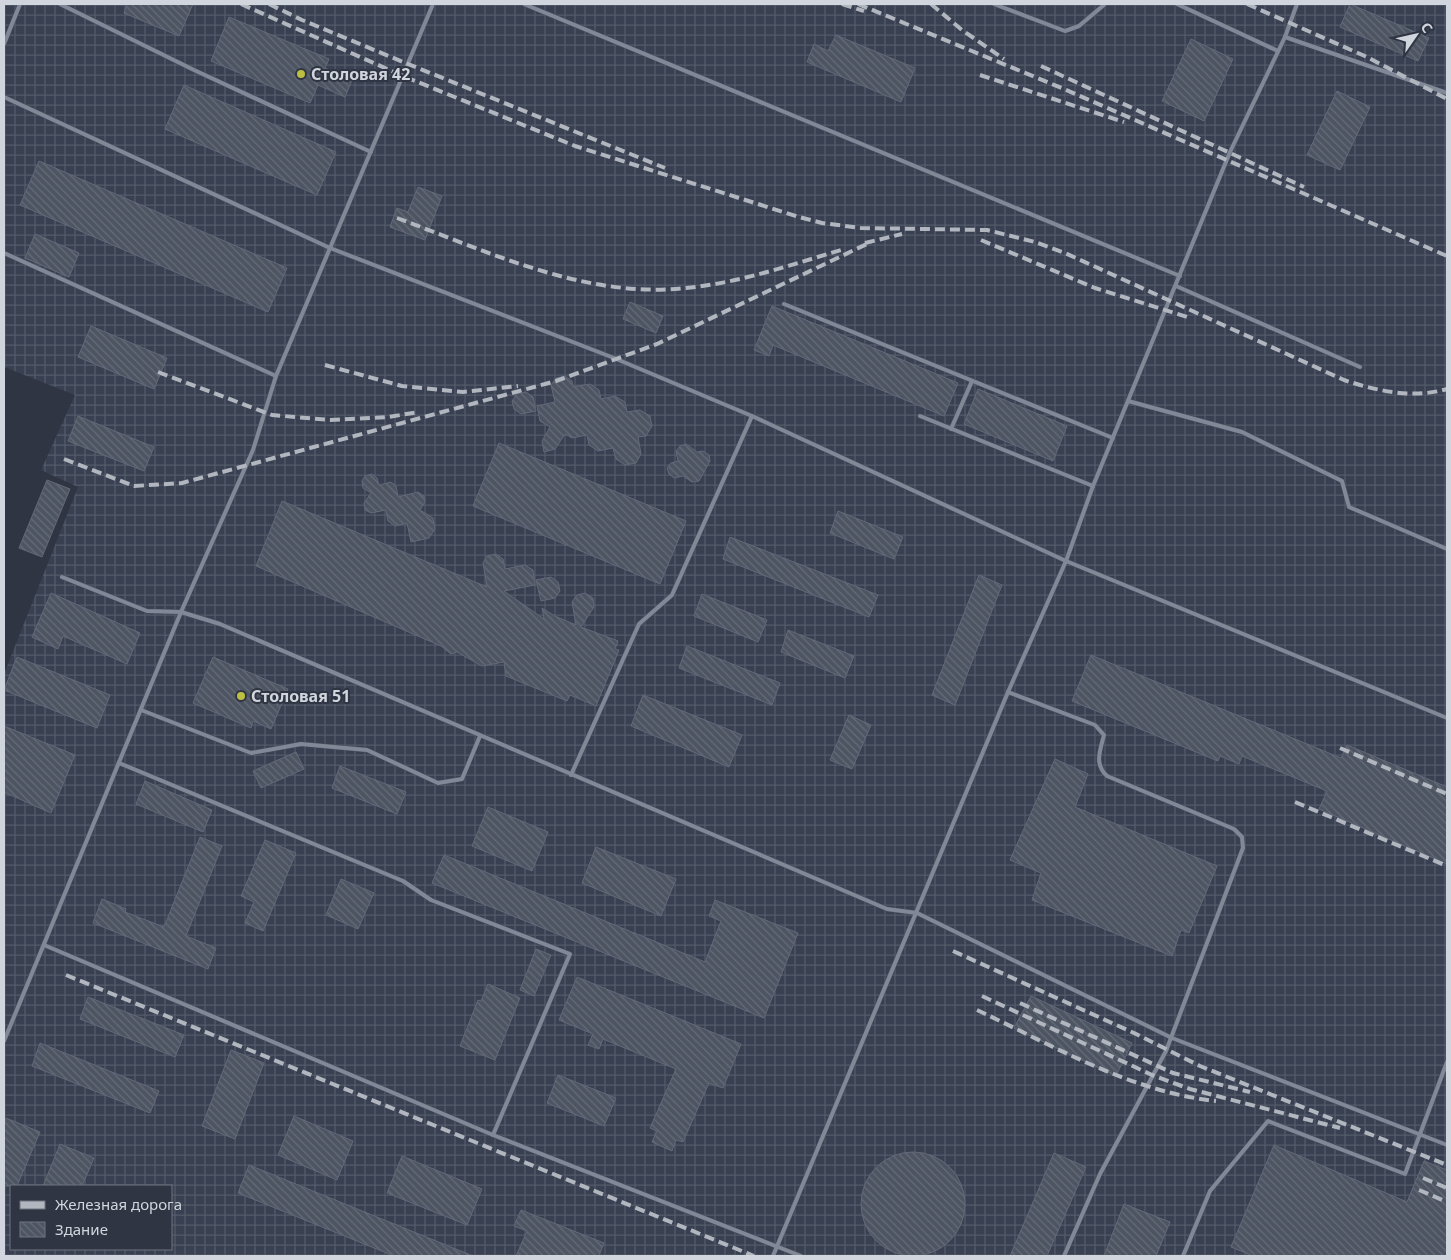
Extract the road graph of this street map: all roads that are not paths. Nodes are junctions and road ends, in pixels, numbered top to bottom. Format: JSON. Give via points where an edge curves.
{"nodes":[{"id":1,"x":20,"y":4,"type":"edge"},
{"id":2,"x":60,"y":4,"type":"edge"},
{"id":3,"x":433,"y":4,"type":"edge"},
{"id":4,"x":524,"y":4,"type":"edge"},
{"id":5,"x":994,"y":4,"type":"edge"},
{"id":6,"x":1105,"y":4,"type":"edge"},
{"id":7,"x":1177,"y":4,"type":"edge"},
{"id":8,"x":1297,"y":4,"type":"edge"},
{"id":9,"x":1284,"y":37,"type":"junction"},
{"id":10,"x":4,"y":44,"type":"edge"},
{"id":11,"x":1278,"y":50,"type":"junction"},
{"id":12,"x":1447,"y":93,"type":"edge"},
{"id":13,"x":4,"y":97,"type":"edge"},
{"id":14,"x":371,"y":152,"type":"junction"},
{"id":15,"x":330,"y":248,"type":"junction"},
{"id":16,"x":4,"y":252,"type":"edge"},
{"id":17,"x":1180,"y":276,"type":"junction"},
{"id":18,"x":1176,"y":286,"type":"junction"},
{"id":19,"x":784,"y":304,"type":"dead end"},
{"id":20,"x":1360,"y":367,"type":"dead end"},
{"id":21,"x":276,"y":376,"type":"junction"},
{"id":22,"x":972,"y":380,"type":"junction"},
{"id":23,"x":1128,"y":401,"type":"junction"},
{"id":24,"x":752,"y":416,"type":"junction"},
{"id":25,"x":920,"y":416,"type":"dead end"},
{"id":26,"x":951,"y":429,"type":"junction"},
{"id":27,"x":1113,"y":438,"type":"junction"},
{"id":28,"x":1093,"y":486,"type":"junction"},
{"id":29,"x":1447,"y":549,"type":"edge"},
{"id":30,"x":1066,"y":561,"type":"junction"},
{"id":31,"x":62,"y":577,"type":"dead end"},
{"id":32,"x":181,"y":612,"type":"junction"},
{"id":33,"x":1008,"y":692,"type":"junction"},
{"id":34,"x":141,"y":710,"type":"junction"},
{"id":35,"x":1447,"y":718,"type":"edge"},
{"id":36,"x":480,"y":736,"type":"junction"},
{"id":37,"x":119,"y":763,"type":"junction"},
{"id":38,"x":571,"y":775,"type":"junction"},
{"id":39,"x":918,"y":913,"type":"junction"},
{"id":40,"x":44,"y":945,"type":"junction"},
{"id":41,"x":1172,"y":1038,"type":"junction"},
{"id":42,"x":4,"y":1041,"type":"edge"},
{"id":43,"x":1447,"y":1062,"type":"edge"},
{"id":44,"x":1420,"y":1134,"type":"junction"},
{"id":45,"x":493,"y":1135,"type":"junction"},
{"id":46,"x":1447,"y":1145,"type":"edge"},
{"id":47,"x":778,"y":1247,"type":"junction"},
{"id":48,"x":773,"y":1256,"type":"edge"},
{"id":49,"x":801,"y":1256,"type":"edge"},
{"id":50,"x":1064,"y":1256,"type":"edge"},
{"id":51,"x":1183,"y":1256,"type":"edge"}],
"edges":[{"from":1,"to":10,"type":"lane"},
{"from":2,"to":14,"type":"lane"},
{"from":3,"to":14,"type":"lane"},
{"from":4,"to":17,"type":"lane"},
{"from":5,"to":6,"type":"lane","via":[[1065,31],[1079,26]]},
{"from":7,"to":11,"type":"lane"},
{"from":8,"to":9,"type":"lane"},
{"from":9,"to":11,"type":"lane"},
{"from":9,"to":12,"type":"lane"},
{"from":11,"to":17,"type":"lane","via":[[1230,152]]},
{"from":13,"to":15,"type":"lane"},
{"from":14,"to":15,"type":"lane"},
{"from":15,"to":21,"type":"lane"},
{"from":15,"to":24,"type":"lane","via":[[614,358]]},
{"from":16,"to":21,"type":"lane"},
{"from":17,"to":18,"type":"lane"},
{"from":18,"to":20,"type":"lane"},
{"from":18,"to":23,"type":"lane"},
{"from":19,"to":22,"type":"lane"},
{"from":21,"to":32,"type":"lane","via":[[253,450]]},
{"from":22,"to":26,"type":"lane"},
{"from":22,"to":27,"type":"lane"},
{"from":23,"to":27,"type":"lane"},
{"from":23,"to":29,"type":"lane","via":[[1242,432],[1342,481],[1349,507]]},
{"from":24,"to":30,"type":"lane"},
{"from":24,"to":38,"type":"lane","via":[[672,595],[639,624]]},
{"from":25,"to":26,"type":"lane"},
{"from":26,"to":28,"type":"lane"},
{"from":27,"to":28,"type":"lane"},
{"from":28,"to":30,"type":"lane"},
{"from":30,"to":33,"type":"lane"},
{"from":30,"to":35,"type":"lane"},
{"from":31,"to":32,"type":"lane","via":[[147,611]]},
{"from":32,"to":34,"type":"lane"},
{"from":32,"to":36,"type":"lane","via":[[220,624]]},
{"from":33,"to":39,"type":"lane"},
{"from":33,"to":41,"type":"lane","via":[[1095,725],[1104,735],[1098,761],[1106,776],[1234,829],[1242,837],[1243,848]]},
{"from":34,"to":36,"type":"lane","via":[[251,753],[301,744],[367,750],[438,783],[462,779]]},
{"from":34,"to":37,"type":"lane"},
{"from":36,"to":38,"type":"lane"},
{"from":37,"to":40,"type":"lane"},
{"from":37,"to":45,"type":"lane","via":[[403,881],[430,900],[570,954]]},
{"from":38,"to":39,"type":"lane","via":[[887,909]]},
{"from":39,"to":41,"type":"lane"},
{"from":39,"to":47,"type":"lane"},
{"from":40,"to":42,"type":"lane"},
{"from":40,"to":45,"type":"lane"},
{"from":41,"to":44,"type":"lane"},
{"from":41,"to":50,"type":"lane","via":[[1100,1174]]},
{"from":43,"to":44,"type":"lane"},
{"from":44,"to":46,"type":"lane"},
{"from":44,"to":51,"type":"lane","via":[[1405,1174],[1268,1120],[1210,1191]]},
{"from":45,"to":47,"type":"lane"},
{"from":47,"to":48,"type":"lane"},
{"from":47,"to":49,"type":"lane"}]}
